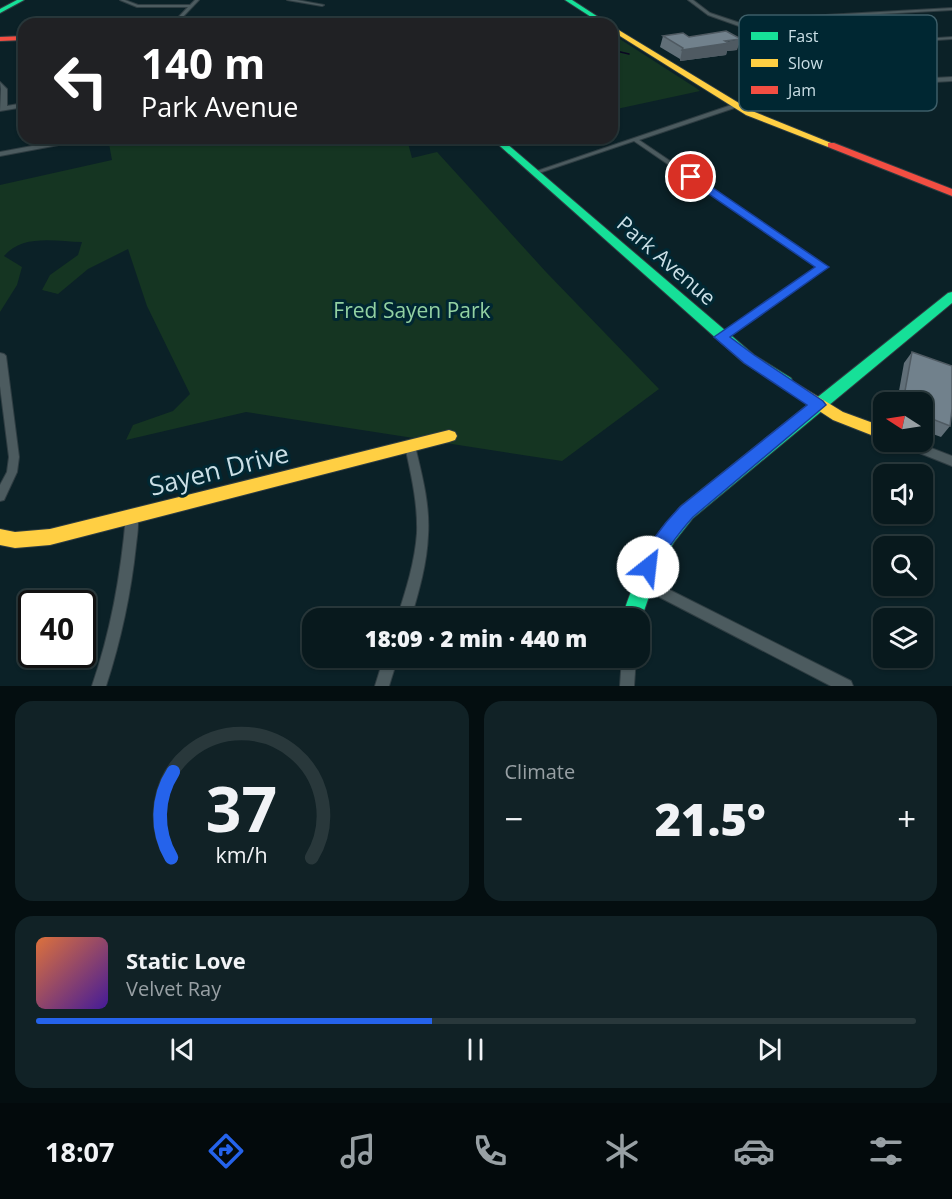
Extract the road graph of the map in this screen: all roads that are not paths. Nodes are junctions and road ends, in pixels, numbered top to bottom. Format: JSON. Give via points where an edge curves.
{"nodes":[{"id":1,"x":21,"y":0,"type":"edge"},
{"id":2,"x":122,"y":0,"type":"edge"},
{"id":3,"x":198,"y":0,"type":"edge"},
{"id":4,"x":289,"y":0,"type":"edge"},
{"id":5,"x":568,"y":0,"type":"edge"},
{"id":6,"x":690,"y":0,"type":"edge"},
{"id":7,"x":321,"y":5,"type":"dead end"},
{"id":8,"x":191,"y":6,"type":"junction"},
{"id":9,"x":952,"y":9,"type":"edge"},
{"id":10,"x":0,"y":11,"type":"edge"},
{"id":11,"x":844,"y":15,"type":"edge"},
{"id":12,"x":180,"y":18,"type":"edge"},
{"id":13,"x":596,"y":18,"type":"edge"},
{"id":14,"x":739,"y":25,"type":"edge"},
{"id":15,"x":618,"y":32,"type":"edge"},
{"id":16,"x":18,"y":38,"type":"edge"},
{"id":17,"x":952,"y":38,"type":"edge"},
{"id":18,"x":0,"y":39,"type":"edge"},
{"id":19,"x":937,"y":39,"type":"edge"},
{"id":20,"x":952,"y":79,"type":"edge"},
{"id":21,"x":937,"y":80,"type":"edge"},
{"id":22,"x":0,"y":84,"type":"edge"},
{"id":23,"x":739,"y":103,"type":"edge"},
{"id":24,"x":734,"y":105,"type":"junction"},
{"id":25,"x":18,"y":106,"type":"edge"},
{"id":26,"x":739,"y":107,"type":"edge"},
{"id":27,"x":2,"y":109,"type":"edge"},
{"id":28,"x":746,"y":111,"type":"edge"},
{"id":29,"x":634,"y":139,"type":"junction"},
{"id":30,"x":53,"y":144,"type":"edge"},
{"id":31,"x":502,"y":144,"type":"edge"},
{"id":32,"x":0,"y":154,"type":"edge"},
{"id":33,"x":534,"y":172,"type":"junction"},
{"id":34,"x":950,"y":190,"type":"edge"},
{"id":35,"x":952,"y":296,"type":"edge"},
{"id":36,"x":721,"y":337,"type":"junction"},
{"id":37,"x":1,"y":356,"type":"edge"},
{"id":38,"x":818,"y":405,"type":"junction"},
{"id":39,"x":873,"y":430,"type":"edge"},
{"id":40,"x":449,"y":436,"type":"dead end"},
{"id":41,"x":410,"y":446,"type":"junction"},
{"id":42,"x":929,"y":452,"type":"edge"},
{"id":43,"x":952,"y":461,"type":"edge"},
{"id":44,"x":0,"y":496,"type":"edge"},
{"id":45,"x":132,"y":516,"type":"junction"},
{"id":46,"x":0,"y":537,"type":"edge"},
{"id":47,"x":641,"y":582,"type":"junction"},
{"id":48,"x":407,"y":608,"type":"edge"},
{"id":49,"x":634,"y":608,"type":"edge"},
{"id":50,"x":388,"y":668,"type":"edge"},
{"id":51,"x":628,"y":668,"type":"edge"},
{"id":52,"x":99,"y":686,"type":"edge"},
{"id":53,"x":382,"y":686,"type":"edge"},
{"id":54,"x":627,"y":686,"type":"edge"},
{"id":55,"x":846,"y":686,"type":"edge"}],
"edges":[{"from":1,"to":10,"type":"street"},
{"from":2,"to":8,"type":"street","via":[[137,6]]},
{"from":3,"to":8,"type":"street"},
{"from":4,"to":7,"type":"street"},
{"from":5,"to":13,"type":"street"},
{"from":6,"to":14,"type":"street","via":[[704,12]]},
{"from":8,"to":12,"type":"street"},
{"from":9,"to":11,"type":"street"},
{"from":15,"to":24,"type":"street"},
{"from":16,"to":18,"type":"street"},
{"from":17,"to":19,"type":"street"},
{"from":20,"to":21,"type":"street"},
{"from":22,"to":27,"type":"street","via":[[4,89]]},
{"from":23,"to":24,"type":"street"},
{"from":24,"to":26,"type":"street"},
{"from":24,"to":29,"type":"street"},
{"from":25,"to":27,"type":"street"},
{"from":28,"to":34,"type":"street"},
{"from":29,"to":33,"type":"street"},
{"from":29,"to":36,"type":"street","via":[[823,267]]},
{"from":30,"to":32,"type":"street"},
{"from":31,"to":33,"type":"street","name":"Park Avenue"},
{"from":33,"to":36,"type":"street","name":"Park Avenue"},
{"from":35,"to":38,"type":"street"},
{"from":36,"to":38,"type":"street","name":"Park Avenue"},
{"from":37,"to":44,"type":"street","via":[[14,457],[12,472]]},
{"from":38,"to":39,"type":"street","name":"Park Avenue"},
{"from":38,"to":47,"type":"street","via":[[687,512],[654,553]]},
{"from":40,"to":41,"type":"street","name":"Sayen Drive"},
{"from":41,"to":45,"type":"street","name":"Sayen Drive"},
{"from":41,"to":48,"type":"street","via":[[421,488],[424,525],[418,573]]},
{"from":42,"to":43,"type":"street"},
{"from":45,"to":46,"type":"street","name":"Sayen Drive","via":[[35,539]]},
{"from":45,"to":52,"type":"street","via":[[123,600]]},
{"from":47,"to":49,"type":"street"},
{"from":47,"to":55,"type":"street"},
{"from":50,"to":53,"type":"street"},
{"from":51,"to":54,"type":"street"}]}
